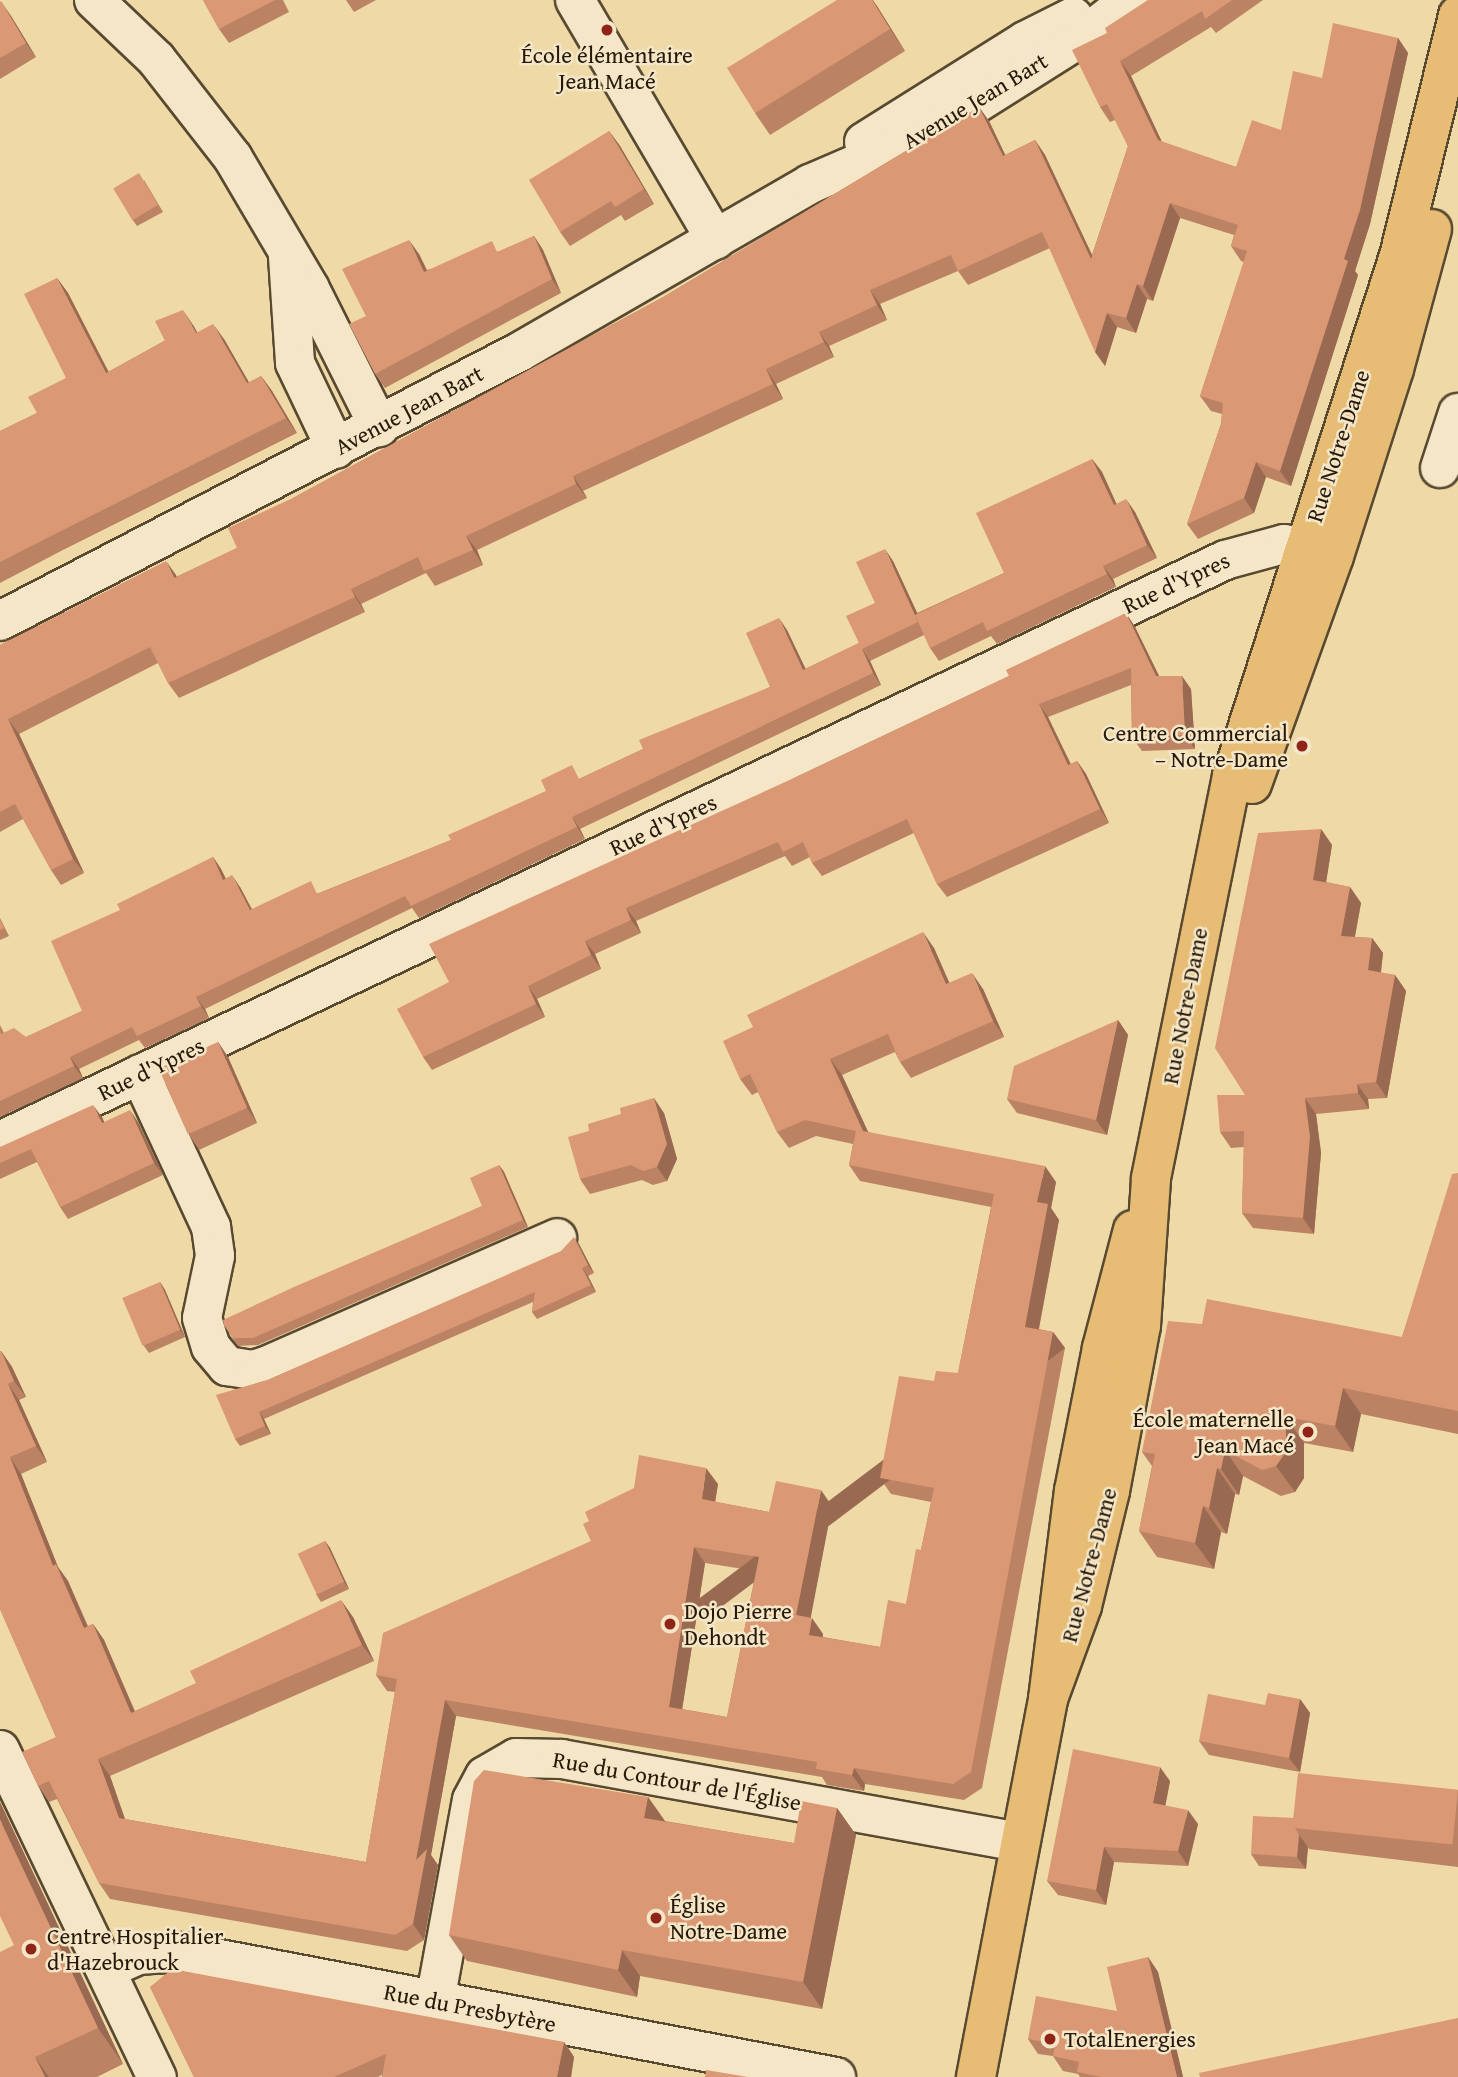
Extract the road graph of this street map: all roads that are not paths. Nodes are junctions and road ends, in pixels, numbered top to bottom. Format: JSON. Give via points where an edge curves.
{"nodes":[{"id":1,"x":575,"y":0,"type":"edge"},
{"id":2,"x":1115,"y":0,"type":"edge"},
{"id":3,"x":1130,"y":0,"type":"edge"},
{"id":4,"x":108,"y":4,"type":"edge"},
{"id":5,"x":1458,"y":15,"type":"edge"},
{"id":6,"x":1458,"y":107,"type":"edge"},
{"id":7,"x":810,"y":184,"type":"junction"},
{"id":8,"x":716,"y":240,"type":"junction"},
{"id":9,"x":287,"y":251,"type":"junction"},
{"id":10,"x":1458,"y":413,"type":"edge"},
{"id":11,"x":379,"y":427,"type":"junction"},
{"id":12,"x":336,"y":449,"type":"junction"},
{"id":13,"x":1440,"y":468,"type":"dead end"},
{"id":14,"x":1320,"y":552,"type":"junction"},
{"id":15,"x":0,"y":621,"type":"edge"},
{"id":16,"x":140,"y":1074,"type":"junction"},
{"id":17,"x":0,"y":1141,"type":"edge"},
{"id":18,"x":557,"y":1238,"type":"dead end"},
{"id":19,"x":0,"y":1750,"type":"edge"},
{"id":20,"x":1020,"y":1842,"type":"junction"},
{"id":21,"x":107,"y":1969,"type":"junction"},
{"id":22,"x":435,"y":2001,"type":"junction"},
{"id":23,"x":157,"y":2077,"type":"edge"},
{"id":24,"x":836,"y":2077,"type":"edge"},
{"id":25,"x":976,"y":2077,"type":"edge"}],
"edges":[{"from":1,"to":8,"type":"street"},
{"from":2,"to":7,"type":"street","name":"Avenue Jean Bart","via":[[1003,54],[887,127]]},
{"from":3,"to":7,"type":"street","name":"Avenue Jean Bart","via":[[1085,35],[933,131]]},
{"from":4,"to":9,"type":"street","via":[[195,105],[233,158]]},
{"from":5,"to":14,"type":"main road","name":"Rue Notre-Dame","via":[[1409,221]]},
{"from":6,"to":14,"type":"main road","name":"Rue Notre-Dame","via":[[1416,293]]},
{"from":7,"to":8,"type":"street","name":"Avenue Jean Bart"},
{"from":8,"to":11,"type":"street","name":"Avenue Jean Bart"},
{"from":9,"to":11,"type":"street"},
{"from":9,"to":12,"type":"street","via":[[295,363]]},
{"from":10,"to":13,"type":"street"},
{"from":11,"to":12,"type":"street","name":"Avenue Jean Bart"},
{"from":12,"to":15,"type":"street","name":"Avenue Jean Bart"},
{"from":14,"to":16,"type":"street","name":"Rue d'Ypres","via":[[1273,544],[1225,559]]},
{"from":14,"to":20,"type":"main road","name":"Rue Notre-Dame","via":[[1239,748],[1151,1178],[1119,1278],[1097,1371],[1065,1543],[1048,1699]]},
{"from":16,"to":17,"type":"street","name":"Rue d'Ypres"},
{"from":16,"to":18,"type":"street","via":[[211,1227],[215,1256],[202,1318],[211,1347],[227,1366],[266,1367]]},
{"from":19,"to":21,"type":"street"},
{"from":20,"to":22,"type":"street","name":"Rue du Contour de l'Église","via":[[562,1759],[516,1758],[485,1776],[472,1800]]},
{"from":20,"to":25,"type":"main road","name":"Rue Notre-Dame"},
{"from":21,"to":22,"type":"street","name":"Rue du Presbytère","via":[[138,1955],[183,1952]]},
{"from":21,"to":23,"type":"street"},
{"from":22,"to":24,"type":"street","name":"Rue du Presbytère"}]}
